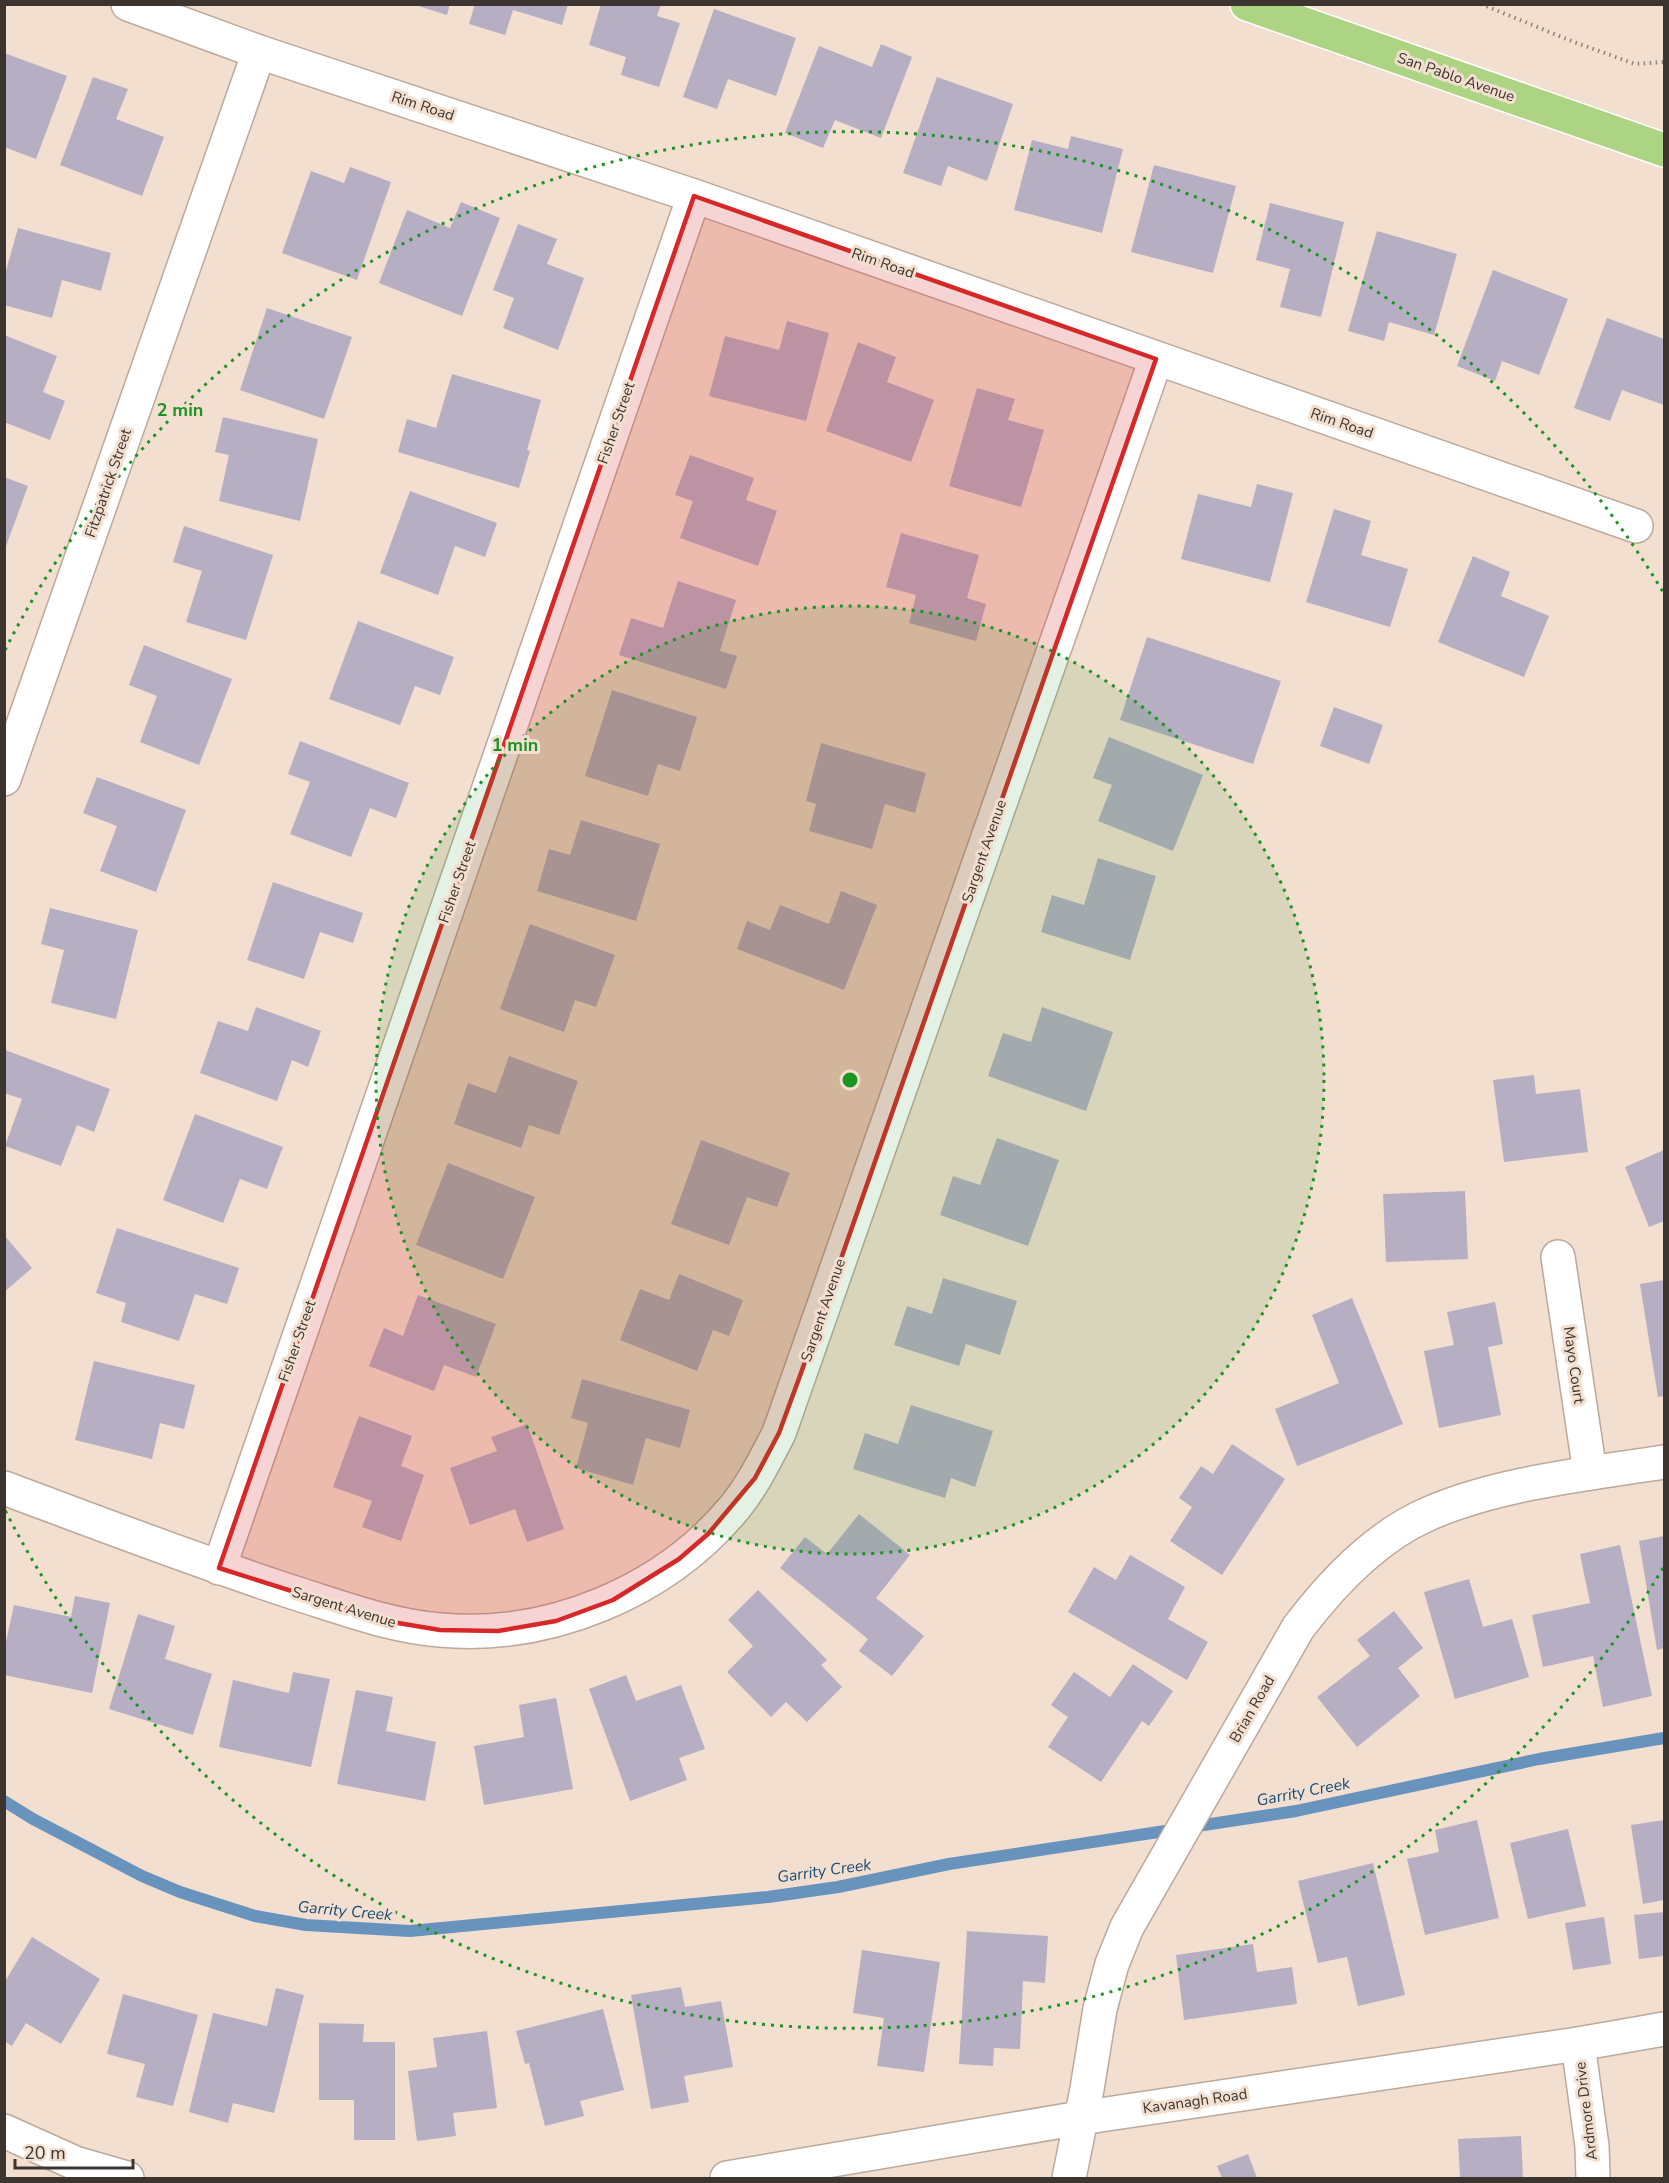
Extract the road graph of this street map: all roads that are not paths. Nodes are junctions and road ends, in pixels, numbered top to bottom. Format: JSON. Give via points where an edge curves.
{"nodes":[{"id":1,"x":128,"y":4,"type":"edge"},
{"id":2,"x":1247,"y":4,"type":"edge"},
{"id":3,"x":260,"y":52,"type":"junction"},
{"id":4,"x":1665,"y":150,"type":"edge"},
{"id":5,"x":694,"y":196,"type":"junction"},
{"id":6,"x":1156,"y":359,"type":"junction"},
{"id":7,"x":1636,"y":526,"type":"dead end"},
{"id":8,"x":4,"y":779,"type":"edge"},
{"id":9,"x":1558,"y":1257,"type":"dead end"},
{"id":10,"x":1665,"y":1462,"type":"edge"},
{"id":11,"x":1590,"y":1473,"type":"junction"},
{"id":12,"x":4,"y":1488,"type":"edge"},
{"id":13,"x":219,"y":1568,"type":"junction"},
{"id":14,"x":1665,"y":2029,"type":"edge"},
{"id":15,"x":1578,"y":2044,"type":"junction"},
{"id":16,"x":1080,"y":2118,"type":"junction"},
{"id":17,"x":4,"y":2131,"type":"edge"},
{"id":18,"x":127,"y":2178,"type":"edge"},
{"id":19,"x":727,"y":2178,"type":"edge"},
{"id":20,"x":1069,"y":2178,"type":"edge"},
{"id":21,"x":1593,"y":2178,"type":"edge"}],
"edges":[{"from":1,"to":3,"type":"street","name":"Rim Road"},
{"from":2,"to":4,"type":"main road","name":"San Pablo Avenue"},
{"from":3,"to":5,"type":"street","name":"Rim Road"},
{"from":3,"to":8,"type":"street","name":"Fitzpatrick Street"},
{"from":5,"to":6,"type":"street","name":"Rim Road"},
{"from":5,"to":13,"type":"street","name":"Fisher Street"},
{"from":6,"to":7,"type":"street","name":"Rim Road"},
{"from":6,"to":13,"type":"street","name":"Sargent Avenue","via":[[779,1433],[735,1507],[679,1559],[613,1600],[556,1621],[498,1630],[440,1630],[386,1622]]},
{"from":9,"to":11,"type":"street","name":"Mayo Court"},
{"from":10,"to":11,"type":"street","name":"Brian Road"},
{"from":11,"to":16,"type":"street","name":"Brian Road","via":[[1470,1498],[1426,1514],[1389,1536],[1323,1595],[1298,1628],[1127,1927],[1100,2009]]},
{"from":12,"to":13,"type":"street","name":"Sargent Avenue"},
{"from":14,"to":15,"type":"street","name":"Kavanagh Road"},
{"from":15,"to":16,"type":"street","name":"Kavanagh Road"},
{"from":15,"to":21,"type":"street","name":"Ardmore Drive"},
{"from":16,"to":19,"type":"street","name":"Kavanagh Road"},
{"from":16,"to":20,"type":"street","name":"Brian Road"},
{"from":17,"to":18,"type":"street","via":[[75,2163]]}]}
